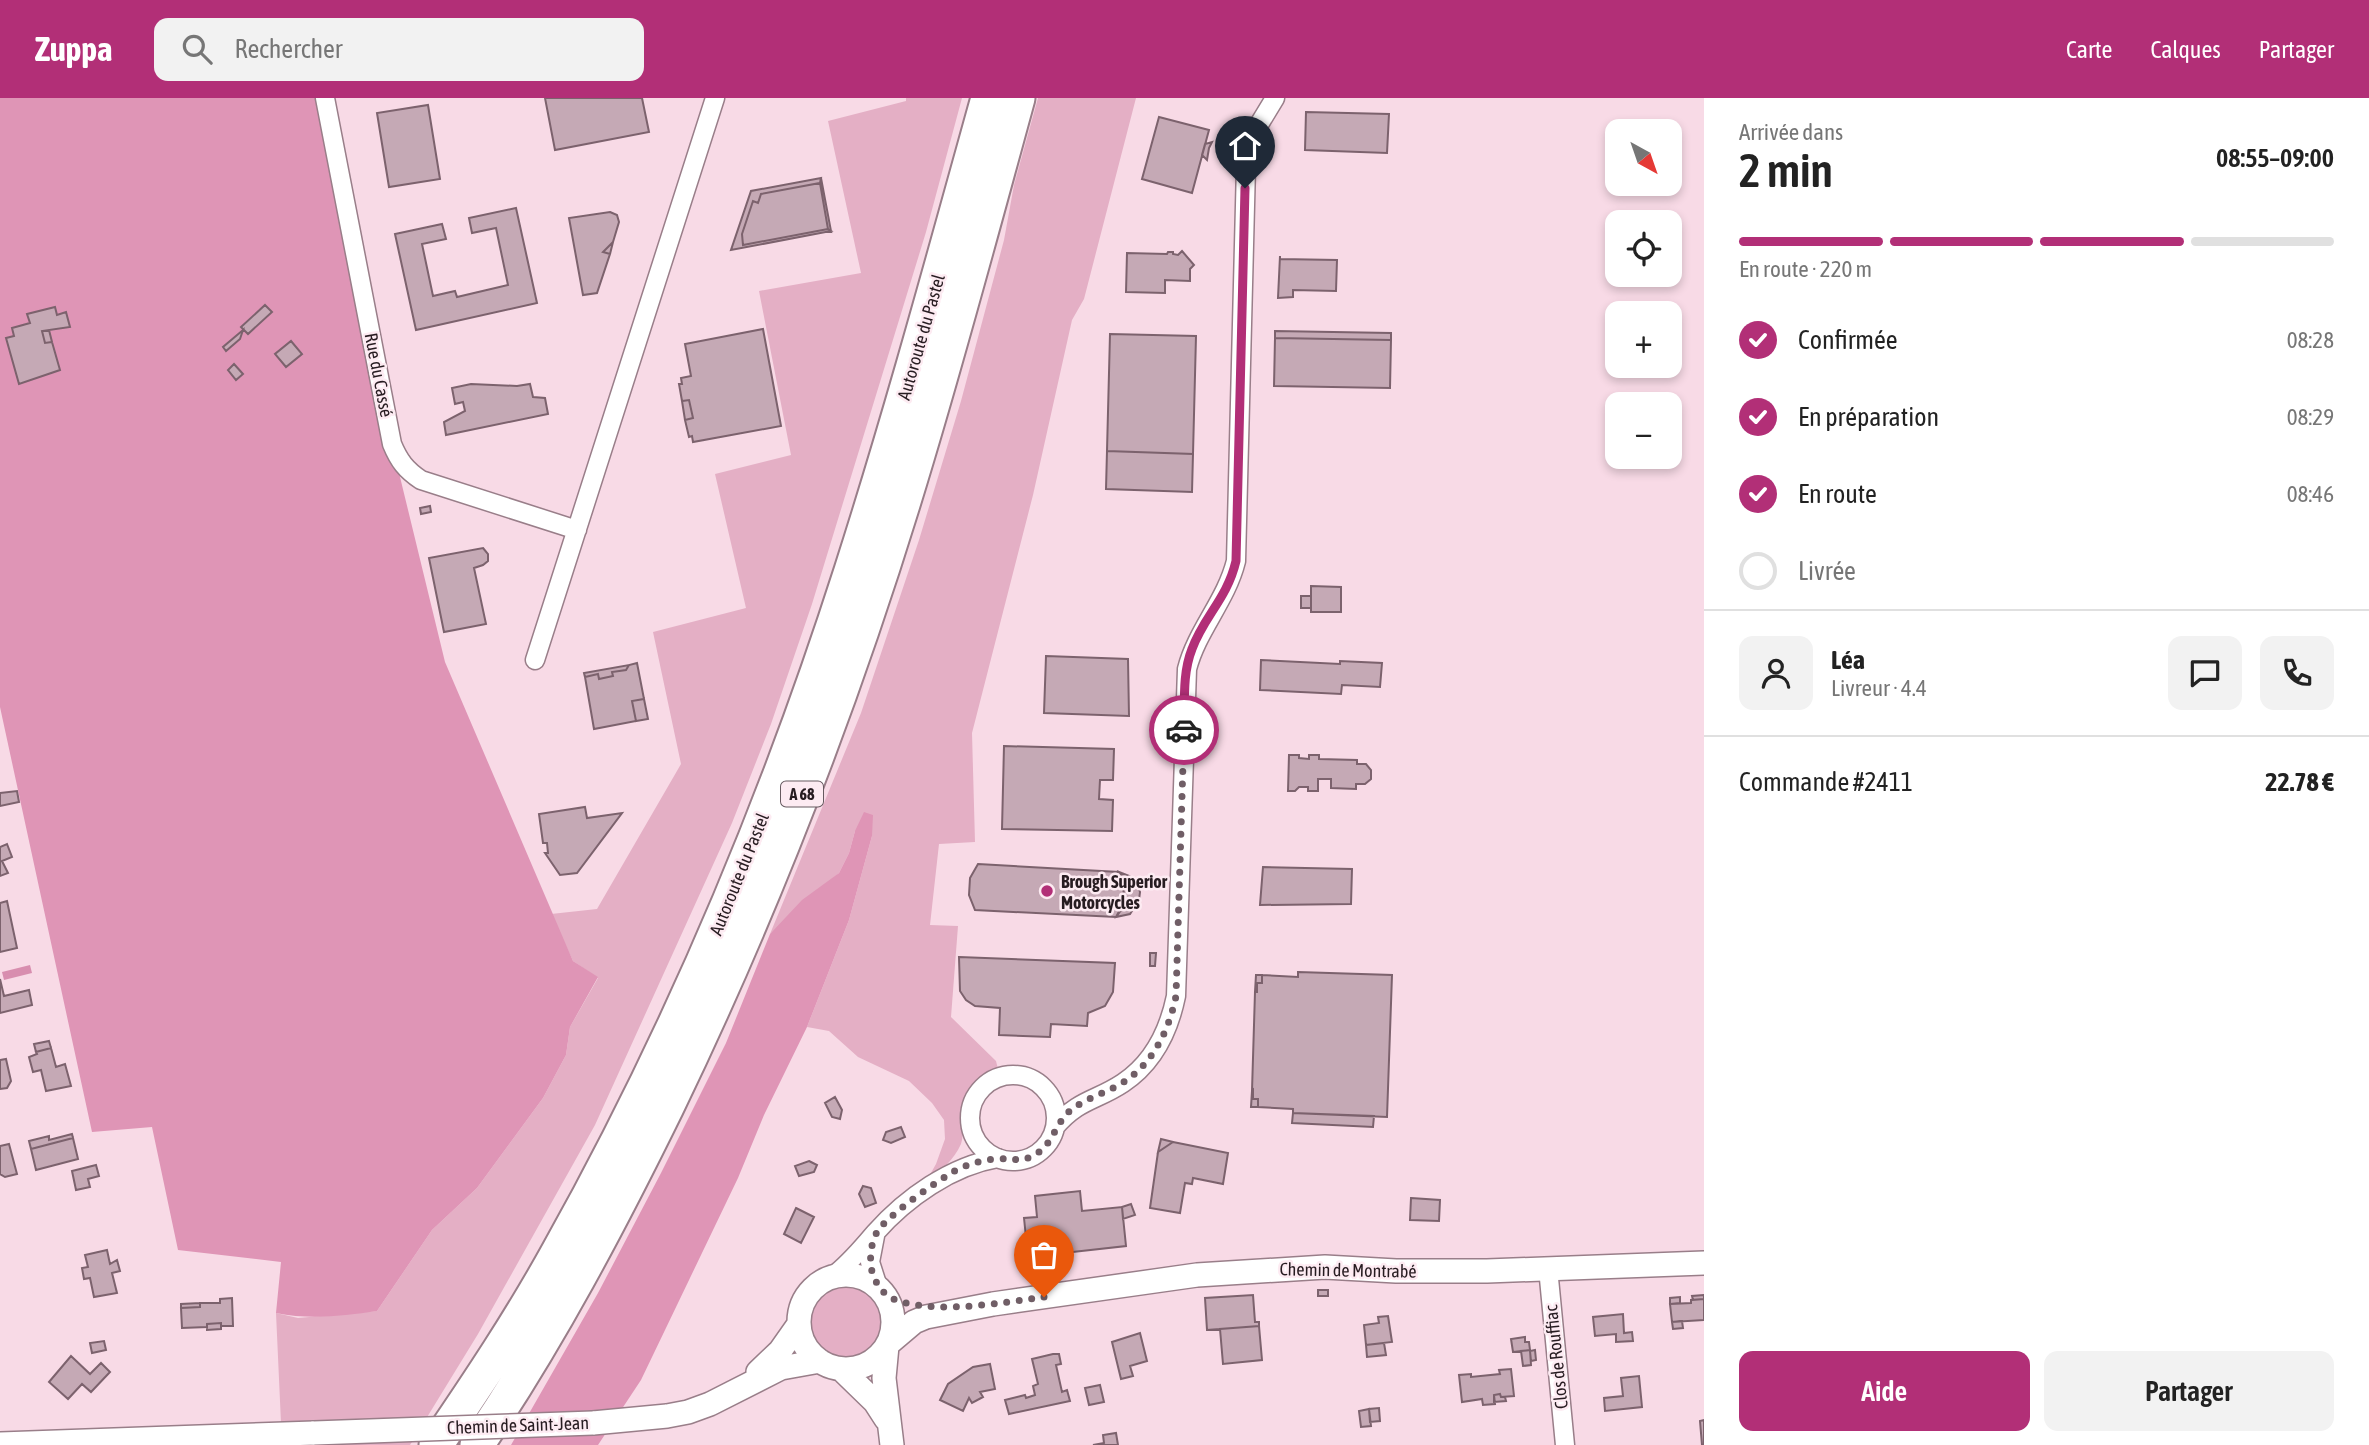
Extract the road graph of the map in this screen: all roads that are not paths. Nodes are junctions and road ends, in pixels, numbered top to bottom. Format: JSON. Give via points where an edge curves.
{"nodes":[{"id":1,"x":326,"y":98,"type":"edge"},
{"id":2,"x":715,"y":98,"type":"edge"},
{"id":3,"x":988,"y":98,"type":"edge"},
{"id":4,"x":1018,"y":98,"type":"edge"},
{"id":5,"x":1275,"y":98,"type":"edge"},
{"id":6,"x":578,"y":530,"type":"junction"},
{"id":7,"x":535,"y":660,"type":"dead end"},
{"id":8,"x":1049,"y":1094,"type":"junction"},
{"id":9,"x":1097,"y":1095,"type":"junction"},
{"id":10,"x":1055,"y":1127,"type":"junction"},
{"id":11,"x":972,"y":1131,"type":"junction"},
{"id":12,"x":998,"y":1158,"type":"junction"},
{"id":13,"x":945,"y":1177,"type":"junction"},
{"id":14,"x":876,"y":1232,"type":"junction"},
{"id":15,"x":1704,"y":1263,"type":"edge"},
{"id":16,"x":1548,"y":1268,"type":"junction"},
{"id":17,"x":833,"y":1276,"type":"junction"},
{"id":18,"x":882,"y":1292,"type":"junction"},
{"id":19,"x":993,"y":1304,"type":"junction"},
{"id":20,"x":799,"y":1324,"type":"junction"},
{"id":21,"x":887,"y":1345,"type":"junction"},
{"id":22,"x":831,"y":1365,"type":"junction"},
{"id":23,"x":737,"y":1389,"type":"junction"},
{"id":24,"x":888,"y":1422,"type":"junction"},
{"id":25,"x":0,"y":1444,"type":"edge"},
{"id":26,"x":436,"y":1445,"type":"edge"},
{"id":27,"x":477,"y":1445,"type":"edge"},
{"id":28,"x":892,"y":1445,"type":"edge"},
{"id":29,"x":1565,"y":1445,"type":"edge"}],
"edges":[{"from":1,"to":6,"type":"street","name":"Rue du Cassé","via":[[398,460],[421,480]]},
{"from":2,"to":6,"type":"street"},
{"from":3,"to":26,"type":"highway","name":"Autoroute du Pastel","number":"A 68","via":[[850,573],[798,724],[716,933],[610,1157],[557,1255]]},
{"from":4,"to":27,"type":"highway","name":"Autoroute du Pastel","number":"A 68","via":[[917,460],[813,767],[766,886],[706,1026],[630,1181],[570,1294]]},
{"from":5,"to":9,"type":"street","via":[[1249,141],[1245,166],[1236,561],[1222,598],[1192,648],[1187,669],[1176,996],[1165,1032],[1144,1065],[1123,1083]]},
{"from":6,"to":7,"type":"street"},
{"from":8,"to":9,"type":"street"},
{"from":8,"to":10,"type":"street","via":[[1056,1110]]},
{"from":8,"to":11,"type":"street","via":[[1032,1079],[999,1077],[975,1099]]},
{"from":9,"to":10,"type":"street"},
{"from":10,"to":12,"type":"street","via":[[1046,1146],[1029,1158]]},
{"from":11,"to":12,"type":"street","via":[[982,1148]]},
{"from":11,"to":13,"type":"street","via":[[967,1149]]},
{"from":12,"to":13,"type":"street"},
{"from":13,"to":14,"type":"street"},
{"from":14,"to":17,"type":"street"},
{"from":14,"to":18,"type":"street","via":[[870,1262]]},
{"from":15,"to":16,"type":"street","name":"Chemin de Montrabé"},
{"from":16,"to":19,"type":"street","name":"Chemin de Montrabé","via":[[1250,1270]]},
{"from":16,"to":29,"type":"street","name":"Clos de Rouffiac"},
{"from":17,"to":18,"type":"street","via":[[871,1281]]},
{"from":17,"to":20,"type":"street","via":[[806,1296]]},
{"from":18,"to":19,"type":"street","name":"Chemin de Montrabé","via":[[922,1306]]},
{"from":18,"to":21,"type":"street","via":[[893,1320]]},
{"from":19,"to":21,"type":"street","name":"Chemin de Montrabé","via":[[926,1317]]},
{"from":20,"to":22,"type":"street","via":[[807,1349]]},
{"from":20,"to":23,"type":"street","name":"Chemin de Saint-Jean","via":[[771,1362]]},
{"from":21,"to":22,"type":"street","via":[[863,1366]]},
{"from":21,"to":24,"type":"street"},
{"from":22,"to":23,"type":"street","name":"Chemin de Saint-Jean","via":[[781,1368]]},
{"from":22,"to":24,"type":"street","via":[[875,1402]]},
{"from":23,"to":25,"type":"street","name":"Chemin de Saint-Jean","bridge":true,"via":[[688,1412],[593,1423]]},
{"from":24,"to":28,"type":"street"}]}
